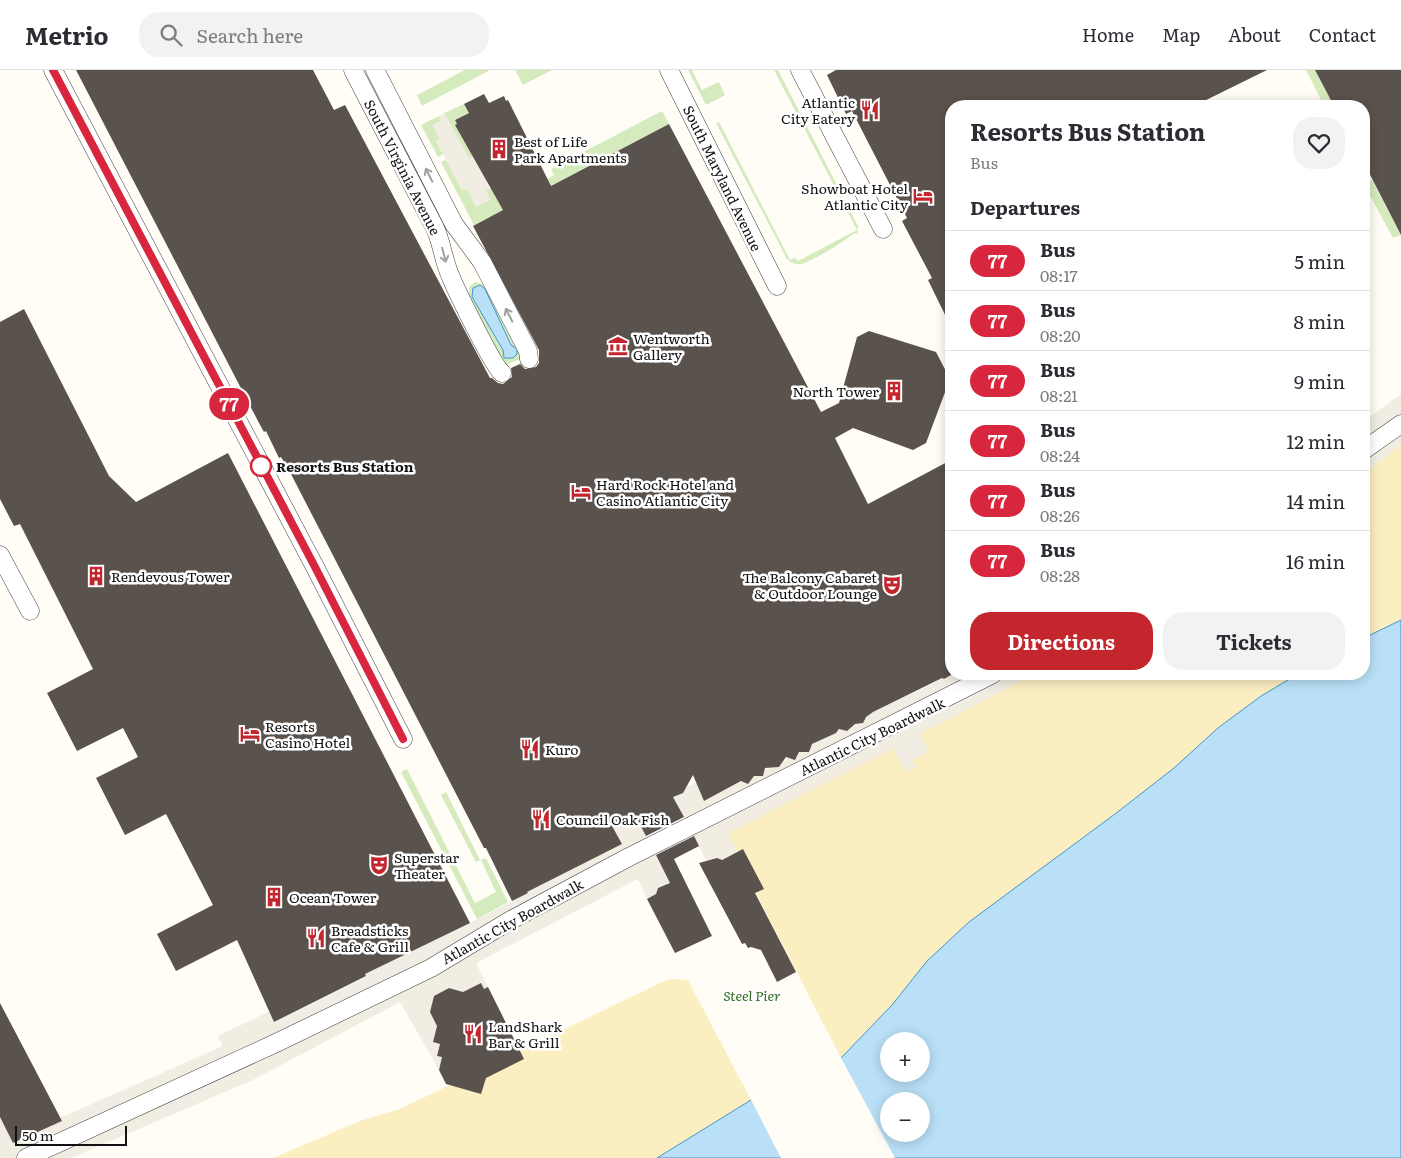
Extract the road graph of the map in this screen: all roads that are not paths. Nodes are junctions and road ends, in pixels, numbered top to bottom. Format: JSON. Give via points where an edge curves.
{"nodes":[{"id":1,"x":53,"y":70,"type":"edge"},
{"id":2,"x":353,"y":70,"type":"edge"},
{"id":3,"x":375,"y":70,"type":"edge"},
{"id":4,"x":669,"y":70,"type":"edge"},
{"id":5,"x":800,"y":70,"type":"edge"},
{"id":6,"x":883,"y":229,"type":"dead end"},
{"id":7,"x":776,"y":286,"type":"dead end"},
{"id":8,"x":529,"y":359,"type":"dead end"},
{"id":9,"x":502,"y":373,"type":"dead end"},
{"id":10,"x":1401,"y":424,"type":"edge"},
{"id":11,"x":1370,"y":446,"type":"edge"},
{"id":12,"x":0,"y":555,"type":"edge"},
{"id":13,"x":30,"y":611,"type":"dead end"},
{"id":14,"x":981,"y":680,"type":"edge"},
{"id":15,"x":403,"y":739,"type":"dead end"},
{"id":16,"x":26,"y":1158,"type":"edge"}],
"edges":[{"from":1,"to":15,"type":"street"},
{"from":2,"to":9,"type":"street","name":"South Virginia Avenue","one_way":true,"via":[[438,234],[450,275]]},
{"from":8,"to":3,"type":"street","name":"South Virginia Avenue","one_way":true,"via":[[528,351],[482,262],[454,224]]},
{"from":4,"to":7,"type":"street","name":"South Maryland Avenue"},
{"from":5,"to":6,"type":"street"},
{"from":10,"to":11,"type":"street"},
{"from":12,"to":13,"type":"street"},
{"from":14,"to":16,"type":"street","name":"Atlantic City Boardwalk","via":[[636,854],[511,920],[431,968]]}]}
